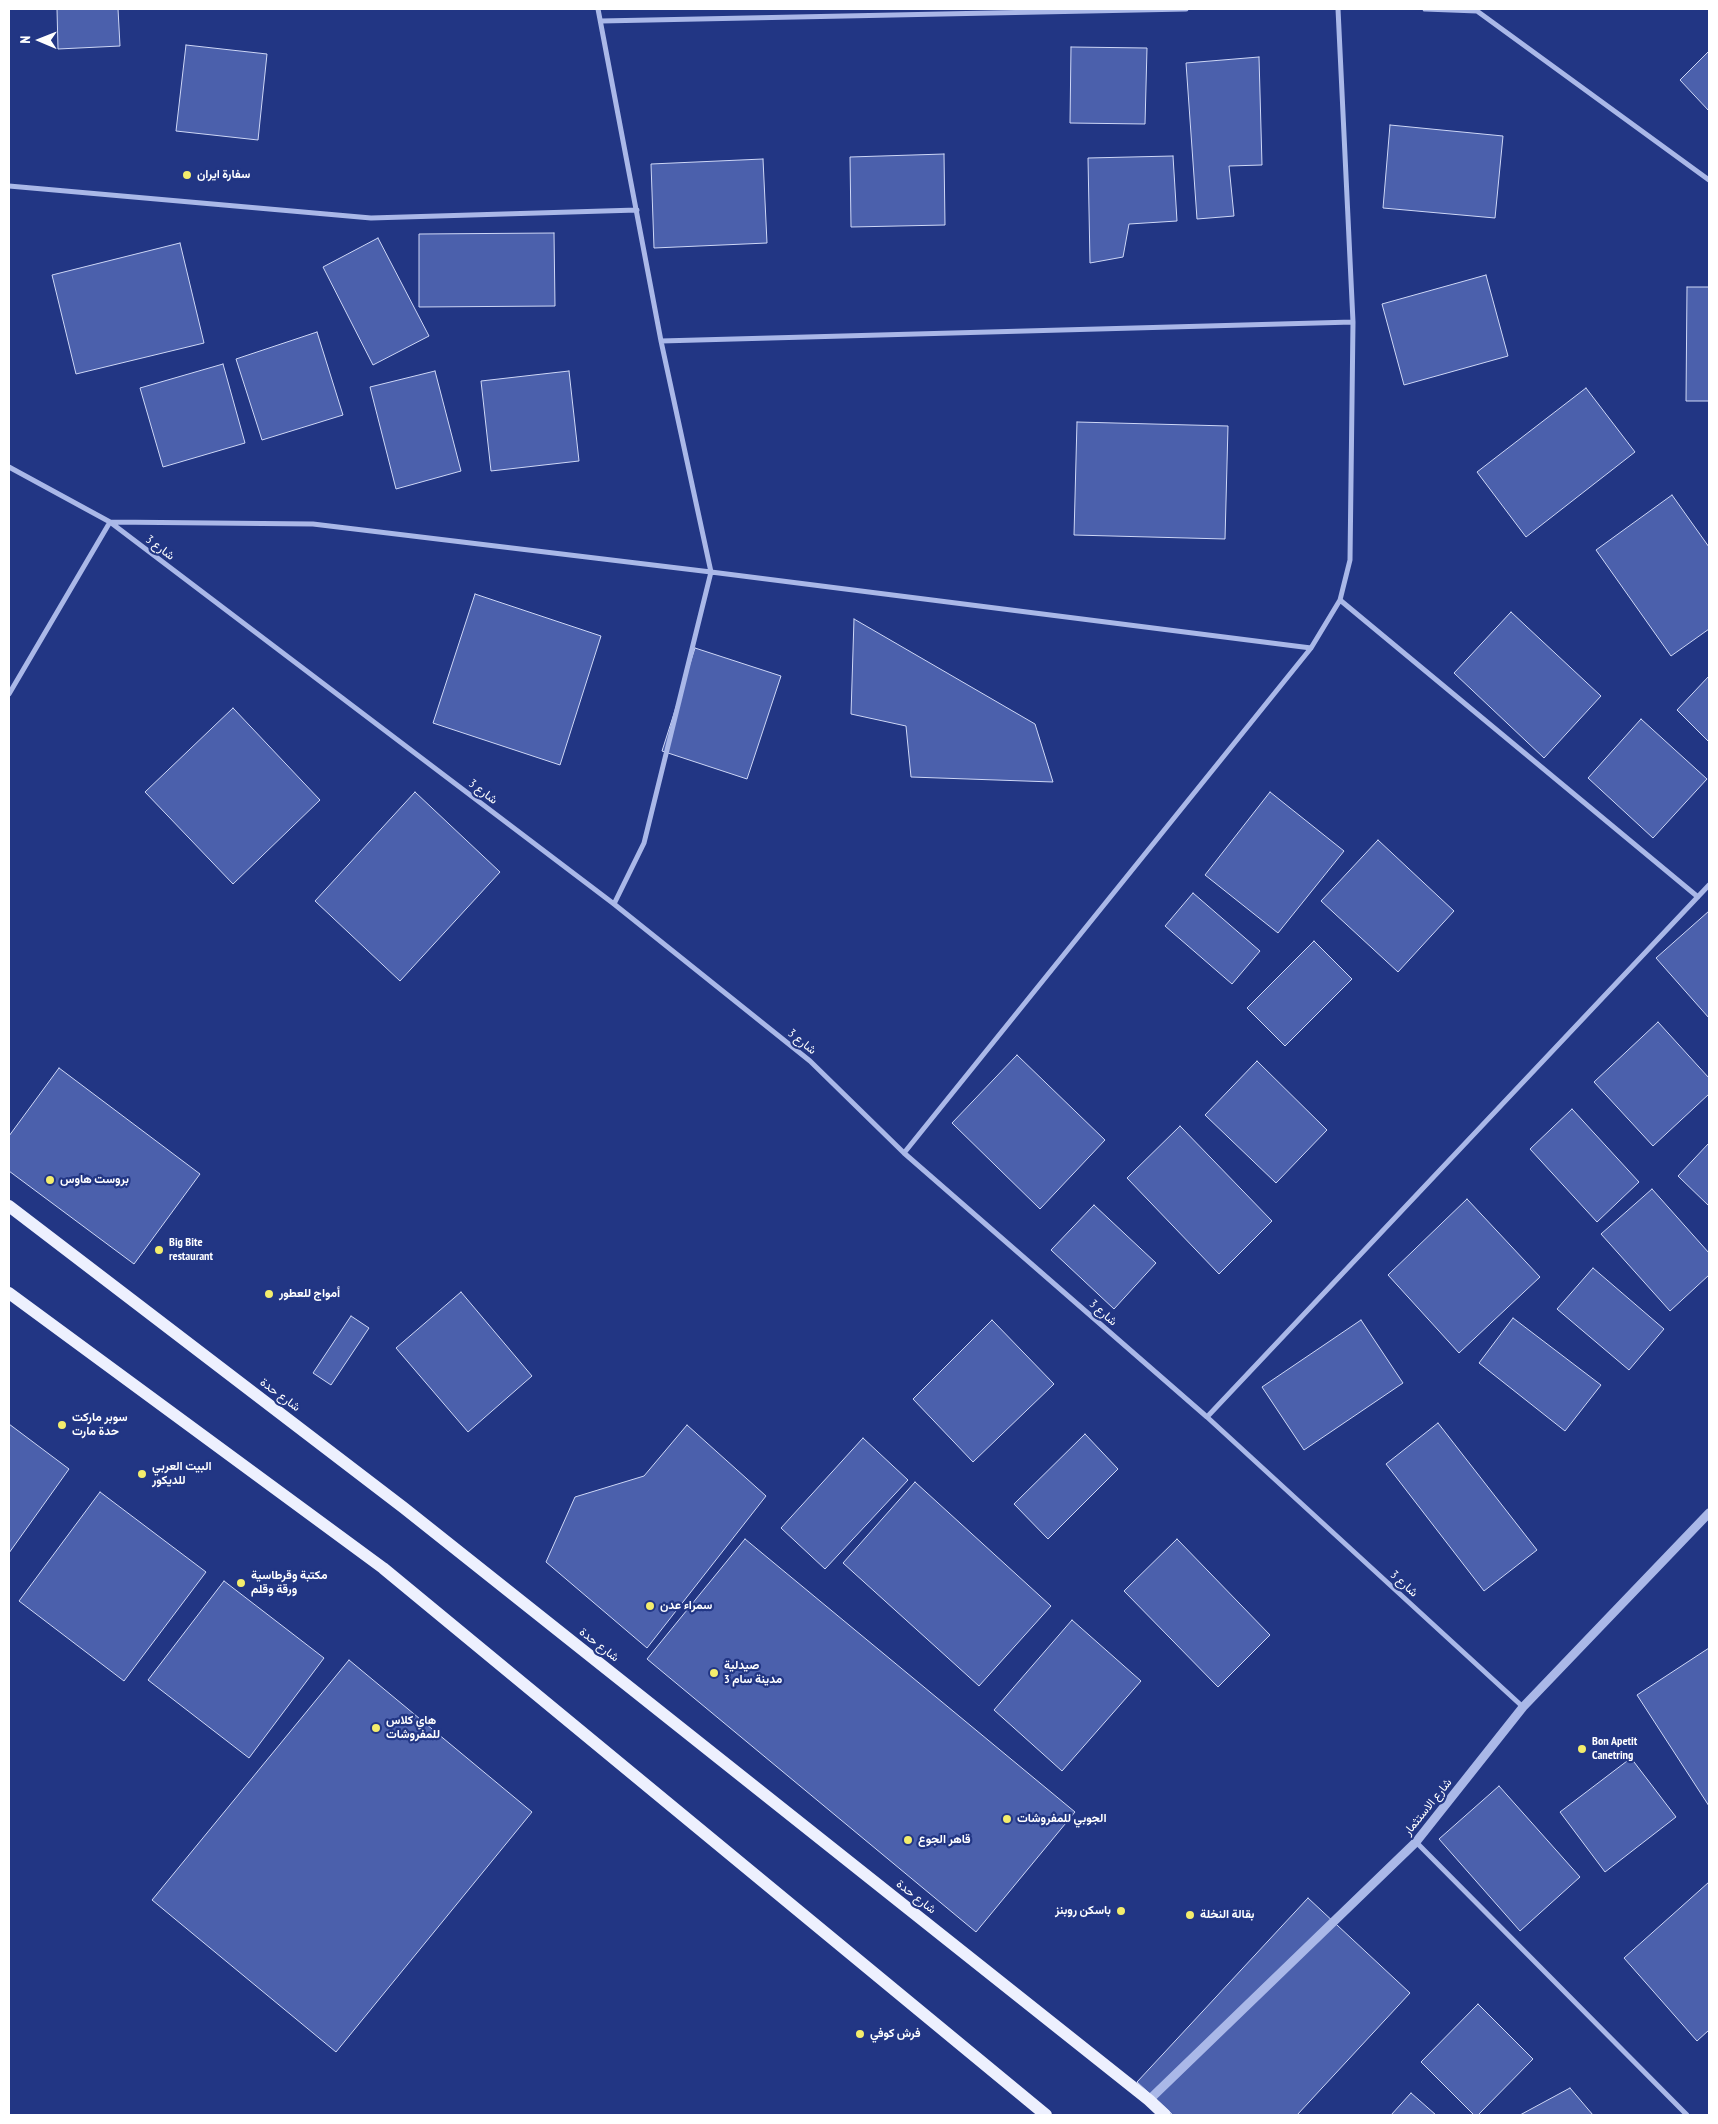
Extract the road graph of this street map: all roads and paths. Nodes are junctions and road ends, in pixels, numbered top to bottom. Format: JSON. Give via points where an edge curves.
{"nodes":[{"id":1,"x":598,"y":9,"type":"edge"},
{"id":2,"x":1186,"y":9,"type":"edge"},
{"id":3,"x":1338,"y":9,"type":"edge"},
{"id":4,"x":1425,"y":9,"type":"edge"},
{"id":5,"x":601,"y":21,"type":"junction"},
{"id":6,"x":1709,"y":180,"type":"edge"},
{"id":7,"x":9,"y":186,"type":"edge"},
{"id":8,"x":637,"y":210,"type":"junction"},
{"id":9,"x":1353,"y":322,"type":"junction"},
{"id":10,"x":661,"y":341,"type":"junction"},
{"id":11,"x":9,"y":467,"type":"edge"},
{"id":12,"x":110,"y":522,"type":"junction"},
{"id":13,"x":711,"y":572,"type":"junction"},
{"id":14,"x":1340,"y":600,"type":"junction"},
{"id":15,"x":1311,"y":648,"type":"junction"},
{"id":16,"x":9,"y":694,"type":"edge"},
{"id":17,"x":1709,"y":885,"type":"edge"},
{"id":18,"x":1698,"y":897,"type":"junction"},
{"id":19,"x":614,"y":904,"type":"junction"},
{"id":20,"x":904,"y":1153,"type":"junction"},
{"id":21,"x":9,"y":1206,"type":"edge"},
{"id":22,"x":9,"y":1293,"type":"edge"},
{"id":23,"x":1207,"y":1417,"type":"junction"},
{"id":24,"x":1709,"y":1513,"type":"edge"},
{"id":25,"x":1524,"y":1707,"type":"junction"},
{"id":26,"x":1416,"y":1842,"type":"junction"},
{"id":27,"x":1149,"y":2100,"type":"junction"},
{"id":28,"x":1046,"y":2115,"type":"edge"},
{"id":29,"x":1165,"y":2115,"type":"edge"},
{"id":30,"x":1687,"y":2115,"type":"edge"}],
"edges":[{"from":1,"to":5,"type":"street"},
{"from":2,"to":5,"type":"street"},
{"from":3,"to":9,"type":"street"},
{"from":4,"to":6,"type":"street","via":[[1477,11]]},
{"from":5,"to":8,"type":"street"},
{"from":7,"to":8,"type":"street","via":[[370,218]]},
{"from":8,"to":10,"type":"street"},
{"from":9,"to":10,"type":"street"},
{"from":9,"to":14,"type":"street","via":[[1350,560]]},
{"from":10,"to":13,"type":"street"},
{"from":11,"to":12,"type":"street","name":"شارع 3"},
{"from":12,"to":13,"type":"street","via":[[313,524]]},
{"from":12,"to":16,"type":"street"},
{"from":12,"to":19,"type":"street","name":"شارع 3"},
{"from":13,"to":15,"type":"street"},
{"from":13,"to":19,"type":"street","via":[[644,843]]},
{"from":14,"to":15,"type":"street"},
{"from":14,"to":18,"type":"street"},
{"from":15,"to":20,"type":"street"},
{"from":17,"to":18,"type":"street"},
{"from":18,"to":23,"type":"street"},
{"from":19,"to":20,"type":"street","name":"شارع 3","via":[[810,1061]]},
{"from":20,"to":23,"type":"street","name":"شارع 3"},
{"from":21,"to":27,"type":"main road","name":"شارع حدة","via":[[404,1508]]},
{"from":22,"to":28,"type":"main road","via":[[384,1568]]},
{"from":23,"to":25,"type":"street","name":"شارع 3"},
{"from":24,"to":25,"type":"street","name":"شارع الاستثمار"},
{"from":25,"to":26,"type":"street","name":"شارع الاستثمار"},
{"from":26,"to":27,"type":"street","name":"شارع الاستثمار"},
{"from":26,"to":30,"type":"street"},
{"from":27,"to":29,"type":"main road","name":"شارع حدة"}]}
